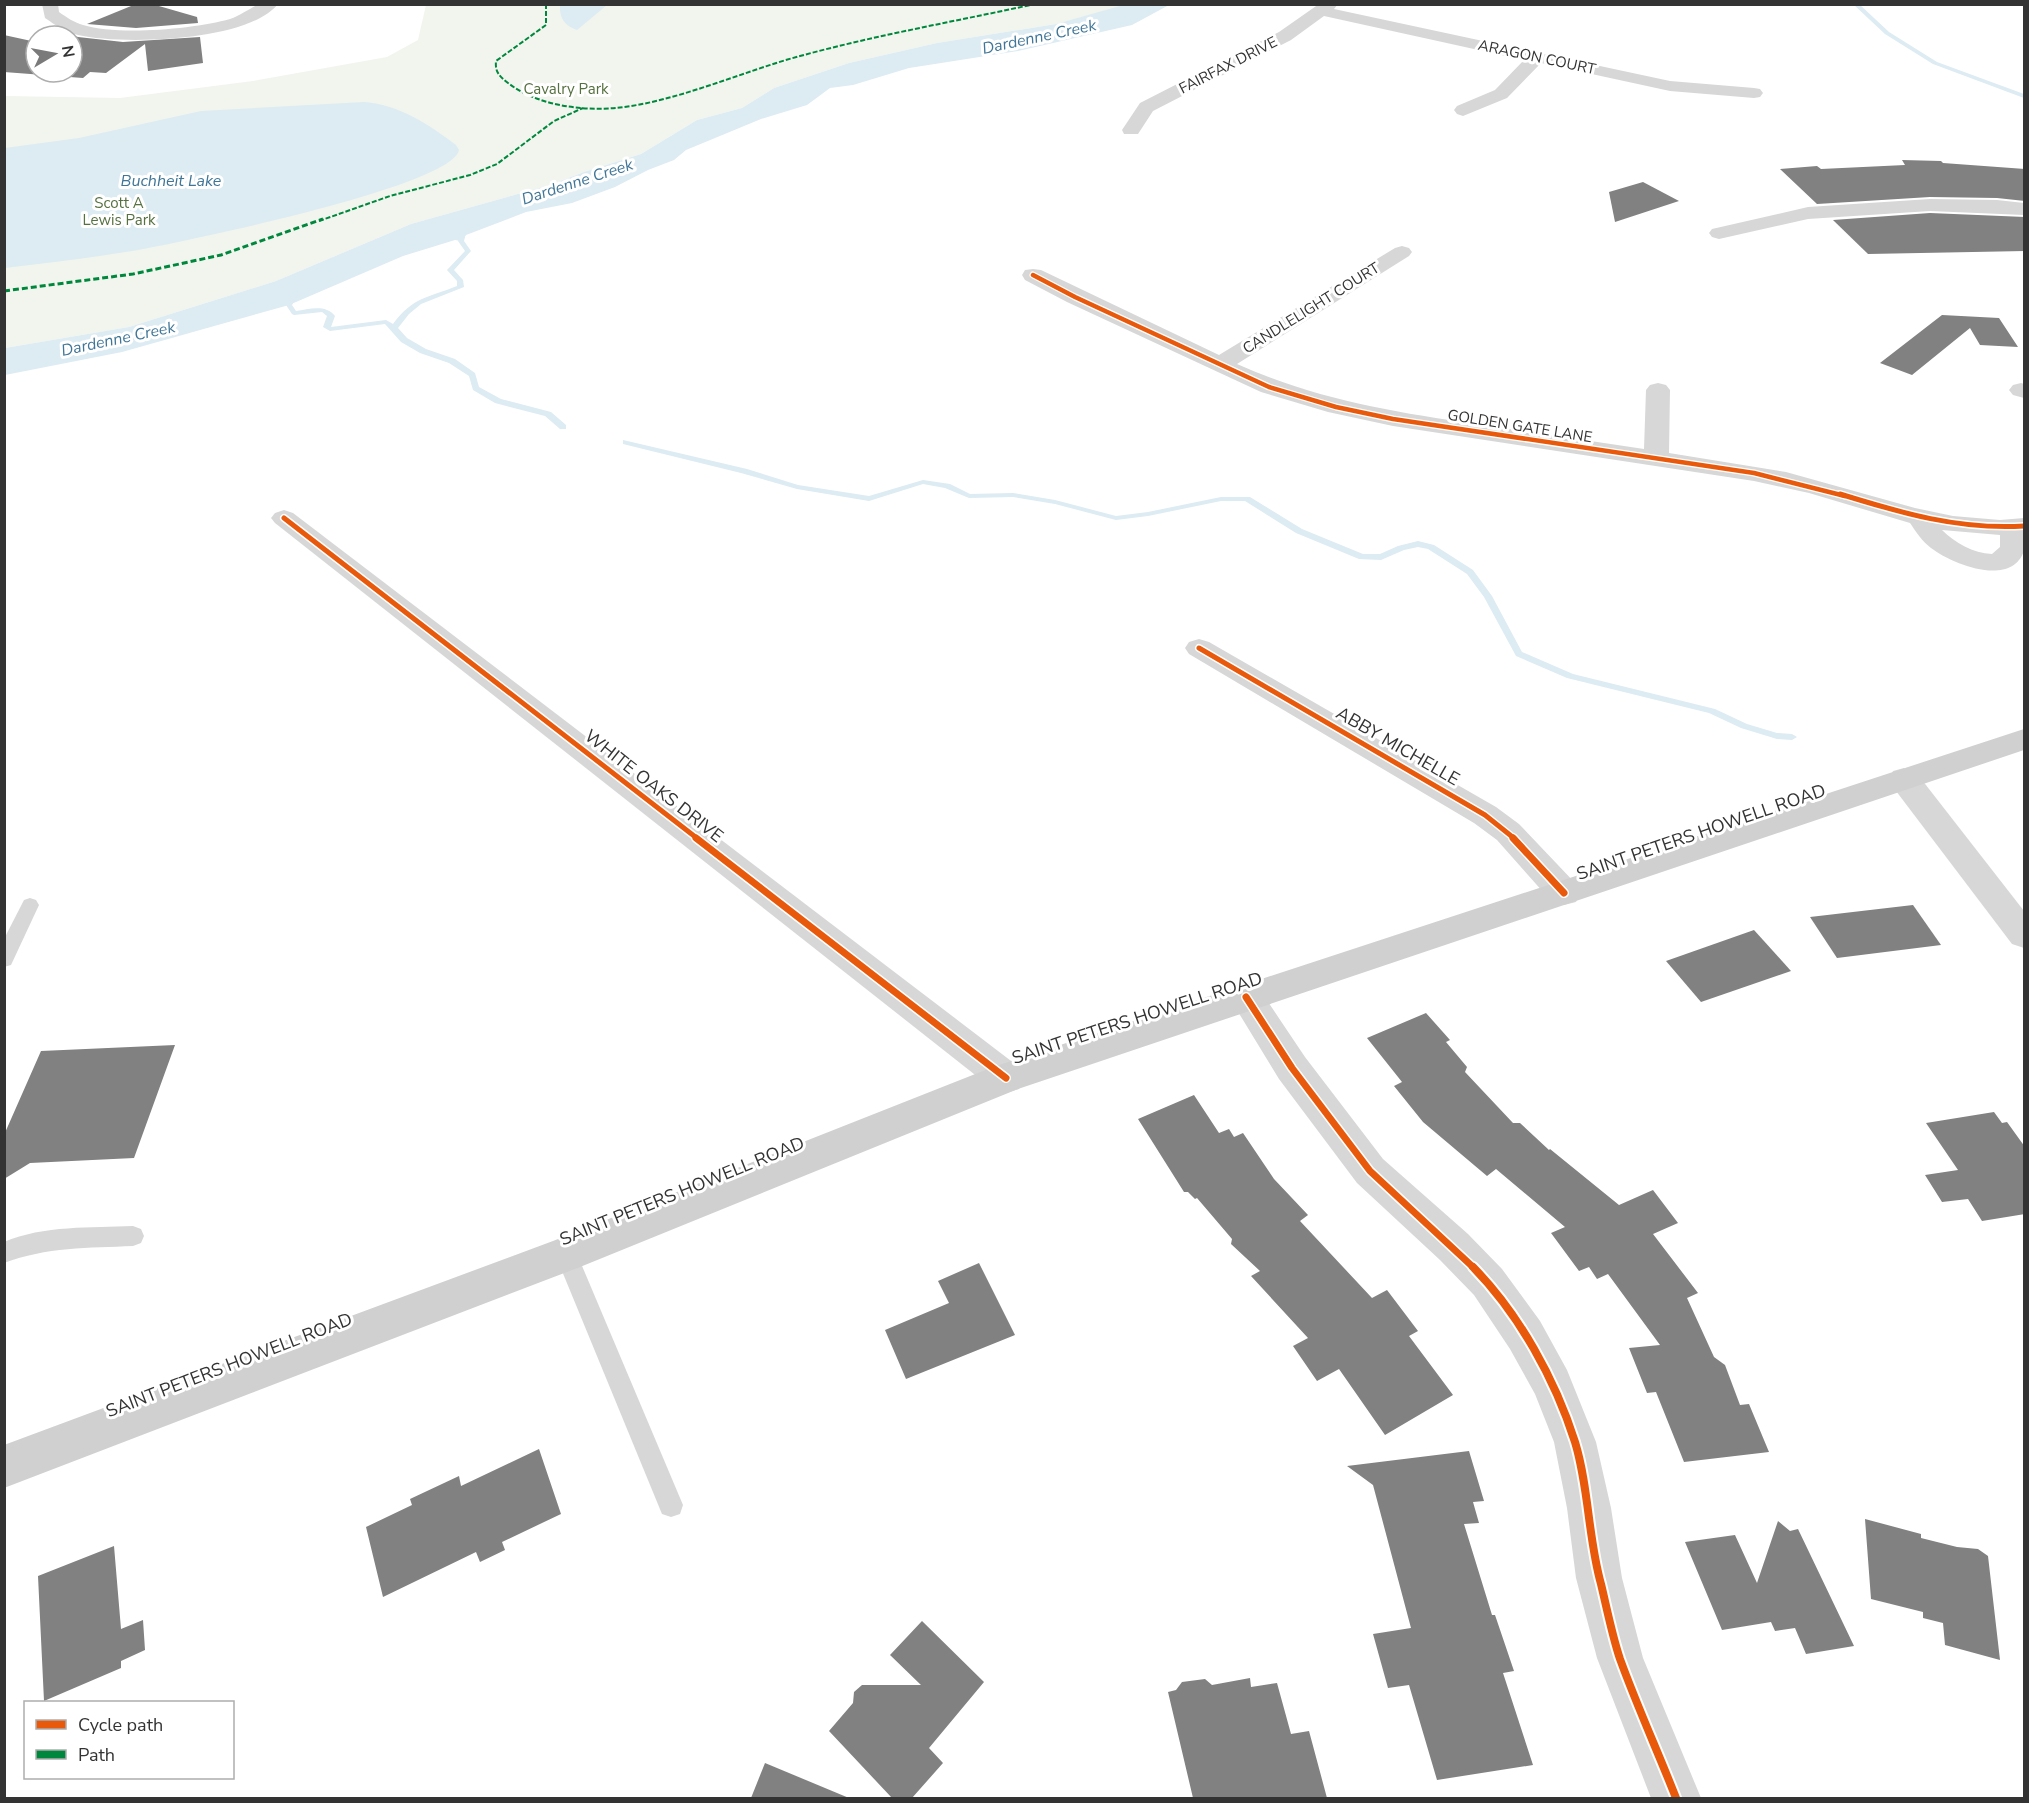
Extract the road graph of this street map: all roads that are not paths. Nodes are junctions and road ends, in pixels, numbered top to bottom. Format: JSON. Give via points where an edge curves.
{"nodes":[{"id":1,"x":50,"y":4,"type":"edge"},
{"id":2,"x":270,"y":4,"type":"edge"},
{"id":3,"x":1326,"y":8,"type":"edge"},
{"id":4,"x":1537,"y":57,"type":"junction"},
{"id":5,"x":1754,"y":93,"type":"dead end"},
{"id":6,"x":1463,"y":110,"type":"dead end"},
{"id":7,"x":1131,"y":130,"type":"dead end"},
{"id":8,"x":2025,"y":209,"type":"edge"},
{"id":9,"x":1719,"y":233,"type":"dead end"},
{"id":10,"x":1402,"y":252,"type":"dead end"},
{"id":11,"x":1033,"y":275,"type":"dead end"},
{"id":12,"x":1219,"y":365,"type":"junction"},
{"id":13,"x":1658,"y":390,"type":"dead end"},
{"id":14,"x":1656,"y":458,"type":"junction"},
{"id":15,"x":284,"y":518,"type":"dead end"},
{"id":16,"x":2018,"y":527,"type":"edge"},
{"id":17,"x":1199,"y":648,"type":"dead end"},
{"id":18,"x":2025,"y":739,"type":"edge"},
{"id":19,"x":1904,"y":779,"type":"junction"},
{"id":20,"x":1564,"y":893,"type":"junction"},
{"id":21,"x":30,"y":904,"type":"dead end"},
{"id":22,"x":2025,"y":935,"type":"edge"},
{"id":23,"x":4,"y":960,"type":"edge"},
{"id":24,"x":1246,"y":997,"type":"junction"},
{"id":25,"x":1006,"y":1078,"type":"junction"},
{"id":26,"x":133,"y":1236,"type":"dead end"},
{"id":27,"x":4,"y":1253,"type":"edge"},
{"id":28,"x":566,"y":1254,"type":"junction"},
{"id":29,"x":4,"y":1467,"type":"edge"},
{"id":30,"x":671,"y":1505,"type":"dead end"},
{"id":31,"x":1676,"y":1798,"type":"edge"}],
"edges":[{"from":1,"to":2,"type":"street","via":[[51,14],[80,30],[133,35],[216,26],[258,14]]},
{"from":3,"to":4,"type":"street","name":"ARAGON COURT"},
{"from":3,"to":7,"type":"street","name":"FAIRFAX DRIVE","via":[[1285,36],[1146,107]]},
{"from":4,"to":5,"type":"street","name":"ARAGON COURT","via":[[1670,86]]},
{"from":4,"to":6,"type":"street","via":[[1502,94]]},
{"from":8,"to":9,"type":"street","via":[[1930,205],[1808,213]]},
{"from":10,"to":12,"type":"street","name":"CANDLELIGHT COURT"},
{"from":11,"to":12,"type":"street","name":"GOLDEN GATE LANE"},
{"from":12,"to":14,"type":"street","name":"GOLDEN GATE LANE","via":[[1269,387],[1362,413]]},
{"from":13,"to":14,"type":"street"},
{"from":14,"to":16,"type":"street","name":"GOLDEN GATE LANE","via":[[1788,480],[1922,520],[1925,529],[1939,542],[1969,560],[1992,562],[2007,555]]},
{"from":15,"to":25,"type":"street","name":"WHITE OAKS DRIVE"},
{"from":17,"to":20,"type":"street","name":"ABBY MICHELLE","via":[[1485,815],[1508,832]]},
{"from":18,"to":19,"type":"main road","name":"SAINT PETERS HOWELL ROAD"},
{"from":19,"to":20,"type":"main road","name":"SAINT PETERS HOWELL ROAD"},
{"from":19,"to":22,"type":"street"},
{"from":20,"to":24,"type":"main road","name":"SAINT PETERS HOWELL ROAD"},
{"from":21,"to":23,"type":"lane"},
{"from":24,"to":25,"type":"main road","name":"SAINT PETERS HOWELL ROAD"},
{"from":24,"to":31,"type":"street","via":[[1298,1076],[1370,1172],[1488,1282],[1525,1335],[1552,1384],[1575,1442],[1599,1578],[1620,1658]]},
{"from":25,"to":28,"type":"main road","name":"SAINT PETERS HOWELL ROAD"},
{"from":26,"to":27,"type":"lane","via":[[45,1241]]},
{"from":28,"to":29,"type":"main road","name":"SAINT PETERS HOWELL ROAD"},
{"from":28,"to":30,"type":"lane"}]}
